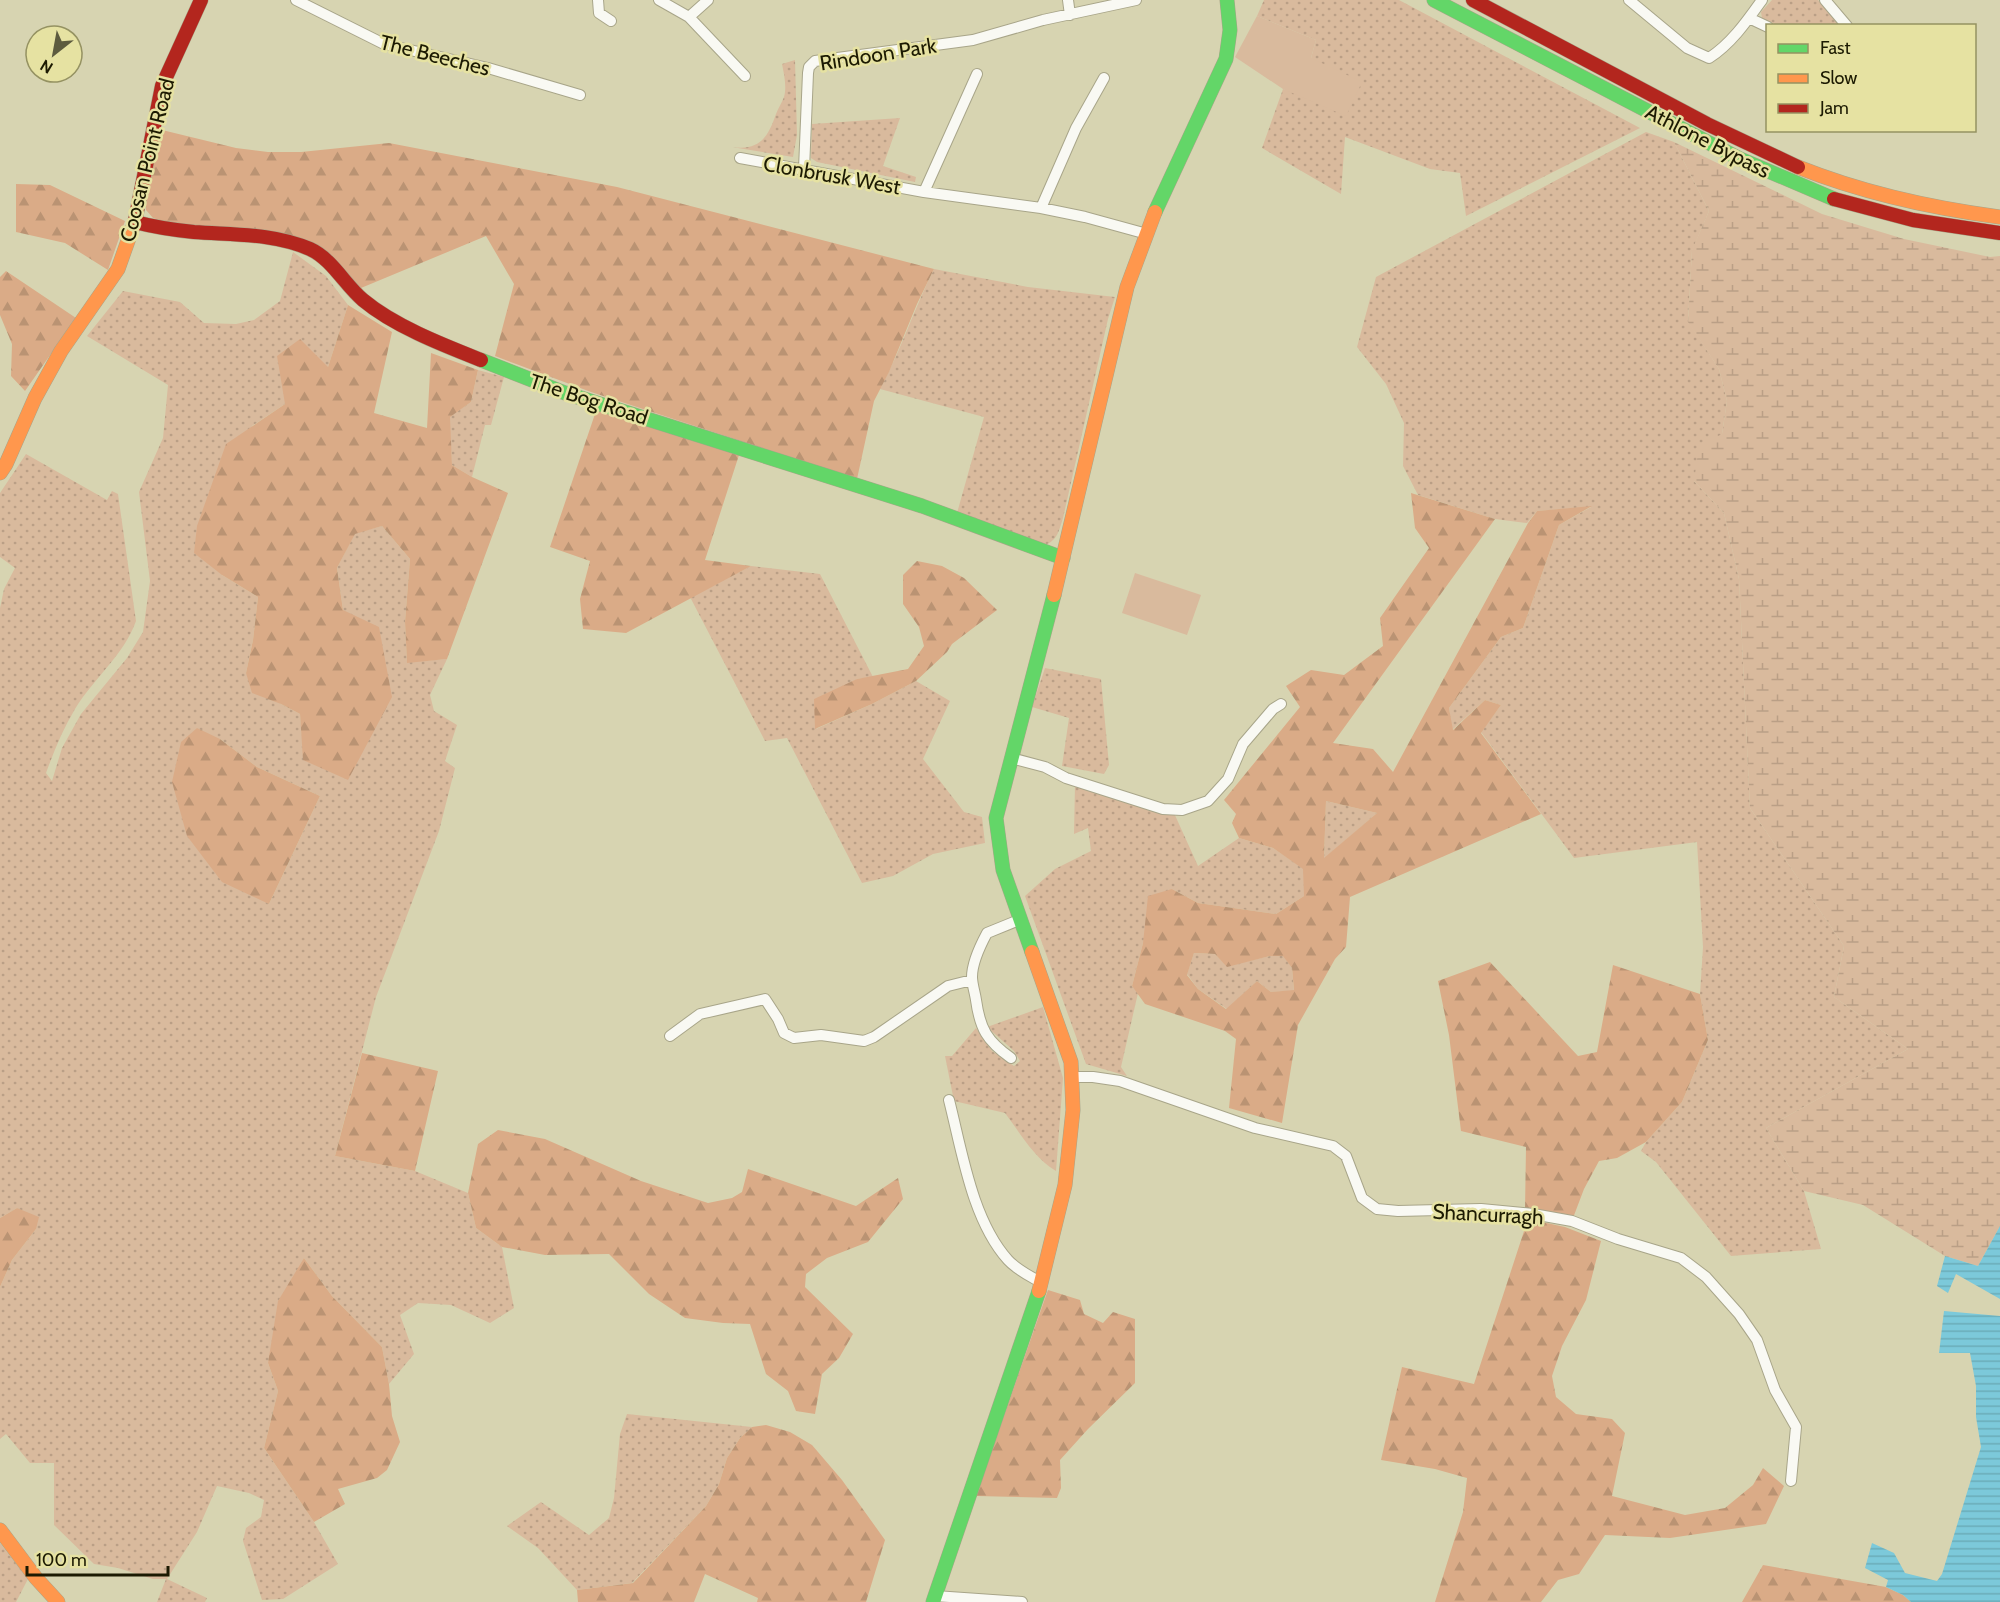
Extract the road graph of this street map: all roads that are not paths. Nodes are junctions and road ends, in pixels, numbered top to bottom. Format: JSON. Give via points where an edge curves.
{"nodes":[{"id":1,"x":201,"y":0,"type":"edge"},
{"id":2,"x":296,"y":0,"type":"edge"},
{"id":3,"x":598,"y":0,"type":"edge"},
{"id":4,"x":659,"y":0,"type":"edge"},
{"id":5,"x":708,"y":0,"type":"edge"},
{"id":6,"x":1068,"y":0,"type":"edge"},
{"id":7,"x":1136,"y":0,"type":"edge"},
{"id":8,"x":1227,"y":0,"type":"edge"},
{"id":9,"x":1434,"y":0,"type":"edge"},
{"id":10,"x":1473,"y":0,"type":"edge"},
{"id":11,"x":1479,"y":0,"type":"edge"},
{"id":12,"x":1629,"y":0,"type":"edge"},
{"id":13,"x":1762,"y":0,"type":"edge"},
{"id":14,"x":1825,"y":0,"type":"edge"},
{"id":15,"x":1495,"y":12,"type":"junction"},
{"id":16,"x":1070,"y":15,"type":"junction"},
{"id":17,"x":689,"y":17,"type":"junction"},
{"id":18,"x":1749,"y":18,"type":"junction"},
{"id":19,"x":611,"y":21,"type":"dead end"},
{"id":20,"x":1844,"y":24,"type":"edge"},
{"id":21,"x":1766,"y":26,"type":"edge"},
{"id":22,"x":977,"y":74,"type":"dead end"},
{"id":23,"x":745,"y":76,"type":"dead end"},
{"id":24,"x":1104,"y":78,"type":"dead end"},
{"id":25,"x":580,"y":95,"type":"dead end"},
{"id":26,"x":740,"y":158,"type":"dead end"},
{"id":27,"x":804,"y":169,"type":"junction"},
{"id":28,"x":924,"y":192,"type":"junction"},
{"id":29,"x":1041,"y":208,"type":"junction"},
{"id":30,"x":2000,"y":217,"type":"edge"},
{"id":31,"x":135,"y":222,"type":"junction"},
{"id":32,"x":2000,"y":233,"type":"edge"},
{"id":33,"x":1146,"y":234,"type":"junction"},
{"id":34,"x":0,"y":473,"type":"edge"},
{"id":35,"x":1063,"y":558,"type":"junction"},
{"id":36,"x":1281,"y":704,"type":"dead end"},
{"id":37,"x":1011,"y":758,"type":"junction"},
{"id":38,"x":1019,"y":920,"type":"junction"},
{"id":39,"x":972,"y":980,"type":"junction"},
{"id":40,"x":670,"y":1036,"type":"dead end"},
{"id":41,"x":1011,"y":1058,"type":"dead end"},
{"id":42,"x":1072,"y":1077,"type":"junction"},
{"id":43,"x":949,"y":1100,"type":"dead end"},
{"id":44,"x":1042,"y":1283,"type":"junction"},
{"id":45,"x":1791,"y":1482,"type":"dead end"},
{"id":46,"x":0,"y":1530,"type":"edge"},
{"id":47,"x":934,"y":1599,"type":"edge"},
{"id":48,"x":58,"y":1602,"type":"edge"},
{"id":49,"x":1022,"y":1602,"type":"edge"}],
"edges":[{"from":1,"to":31,"type":"main road","name":"Coosan Point Road","via":[[160,95]]},
{"from":2,"to":25,"type":"street","name":"The Beeches","via":[[384,44],[489,68]]},
{"from":3,"to":19,"type":"street","via":[[599,13]]},
{"from":4,"to":17,"type":"street"},
{"from":5,"to":17,"type":"street"},
{"from":6,"to":16,"type":"street"},
{"from":7,"to":16,"type":"street"},
{"from":8,"to":33,"type":"main road","via":[[1231,25],[1226,59]]},
{"from":9,"to":32,"type":"main road","name":"Athlone Bypass","via":[[1791,182],[1891,215]]},
{"from":10,"to":15,"type":"main road","name":"Athlone Bypass"},
{"from":11,"to":15,"type":"main road"},
{"from":12,"to":18,"type":"street","via":[[1687,48],[1709,58],[1720,52]]},
{"from":13,"to":18,"type":"street"},
{"from":14,"to":20,"type":"street"},
{"from":15,"to":30,"type":"main road","name":"Athlone Bypass","via":[[1774,156],[1895,199]]},
{"from":16,"to":27,"type":"street","name":"Rindoon Park","via":[[973,40],[812,62],[808,73]]},
{"from":17,"to":23,"type":"street"},
{"from":18,"to":21,"type":"street"},
{"from":22,"to":28,"type":"street","name":"Clonbrusk West"},
{"from":24,"to":29,"type":"street","via":[[1076,128]]},
{"from":26,"to":27,"type":"street","name":"Clonbrusk West"},
{"from":27,"to":28,"type":"street","name":"Clonbrusk West"},
{"from":28,"to":29,"type":"street","name":"Clonbrusk West"},
{"from":29,"to":33,"type":"street","name":"Clonbrusk West"},
{"from":31,"to":34,"type":"main road","name":"Coosan Point Road","via":[[118,269],[60,351]]},
{"from":31,"to":35,"type":"main road","name":"The Bog Road","via":[[182,231],[277,238],[304,247],[327,262],[374,309],[442,345],[566,393],[911,503]]},
{"from":33,"to":35,"type":"main road","via":[[1127,287]]},
{"from":35,"to":37,"type":"main road"},
{"from":36,"to":37,"type":"street","via":[[1243,744],[1228,778],[1208,801],[1182,810],[1163,809]]},
{"from":37,"to":38,"type":"main road","via":[[996,818],[1003,870]]},
{"from":38,"to":39,"type":"street","via":[[987,933],[977,952]]},
{"from":38,"to":42,"type":"main road","via":[[1071,1062]]},
{"from":39,"to":40,"type":"street","via":[[948,986],[864,1041],[821,1035],[794,1038],[784,1033],[765,999],[700,1014]]},
{"from":39,"to":41,"type":"street","via":[[985,1034]]},
{"from":42,"to":44,"type":"main road","via":[[1065,1185]]},
{"from":42,"to":45,"type":"street","name":"Shancurragh","via":[[1120,1081],[1255,1128],[1333,1146],[1346,1156],[1362,1198],[1377,1209],[1481,1209],[1533,1214],[1572,1221],[1682,1258],[1706,1277],[1756,1340],[1775,1390],[1796,1427]]},
{"from":43,"to":44,"type":"street","via":[[969,1178],[992,1238],[1017,1269]]},
{"from":44,"to":47,"type":"main road"},
{"from":46,"to":48,"type":"main road"},
{"from":47,"to":49,"type":"street"}]}
